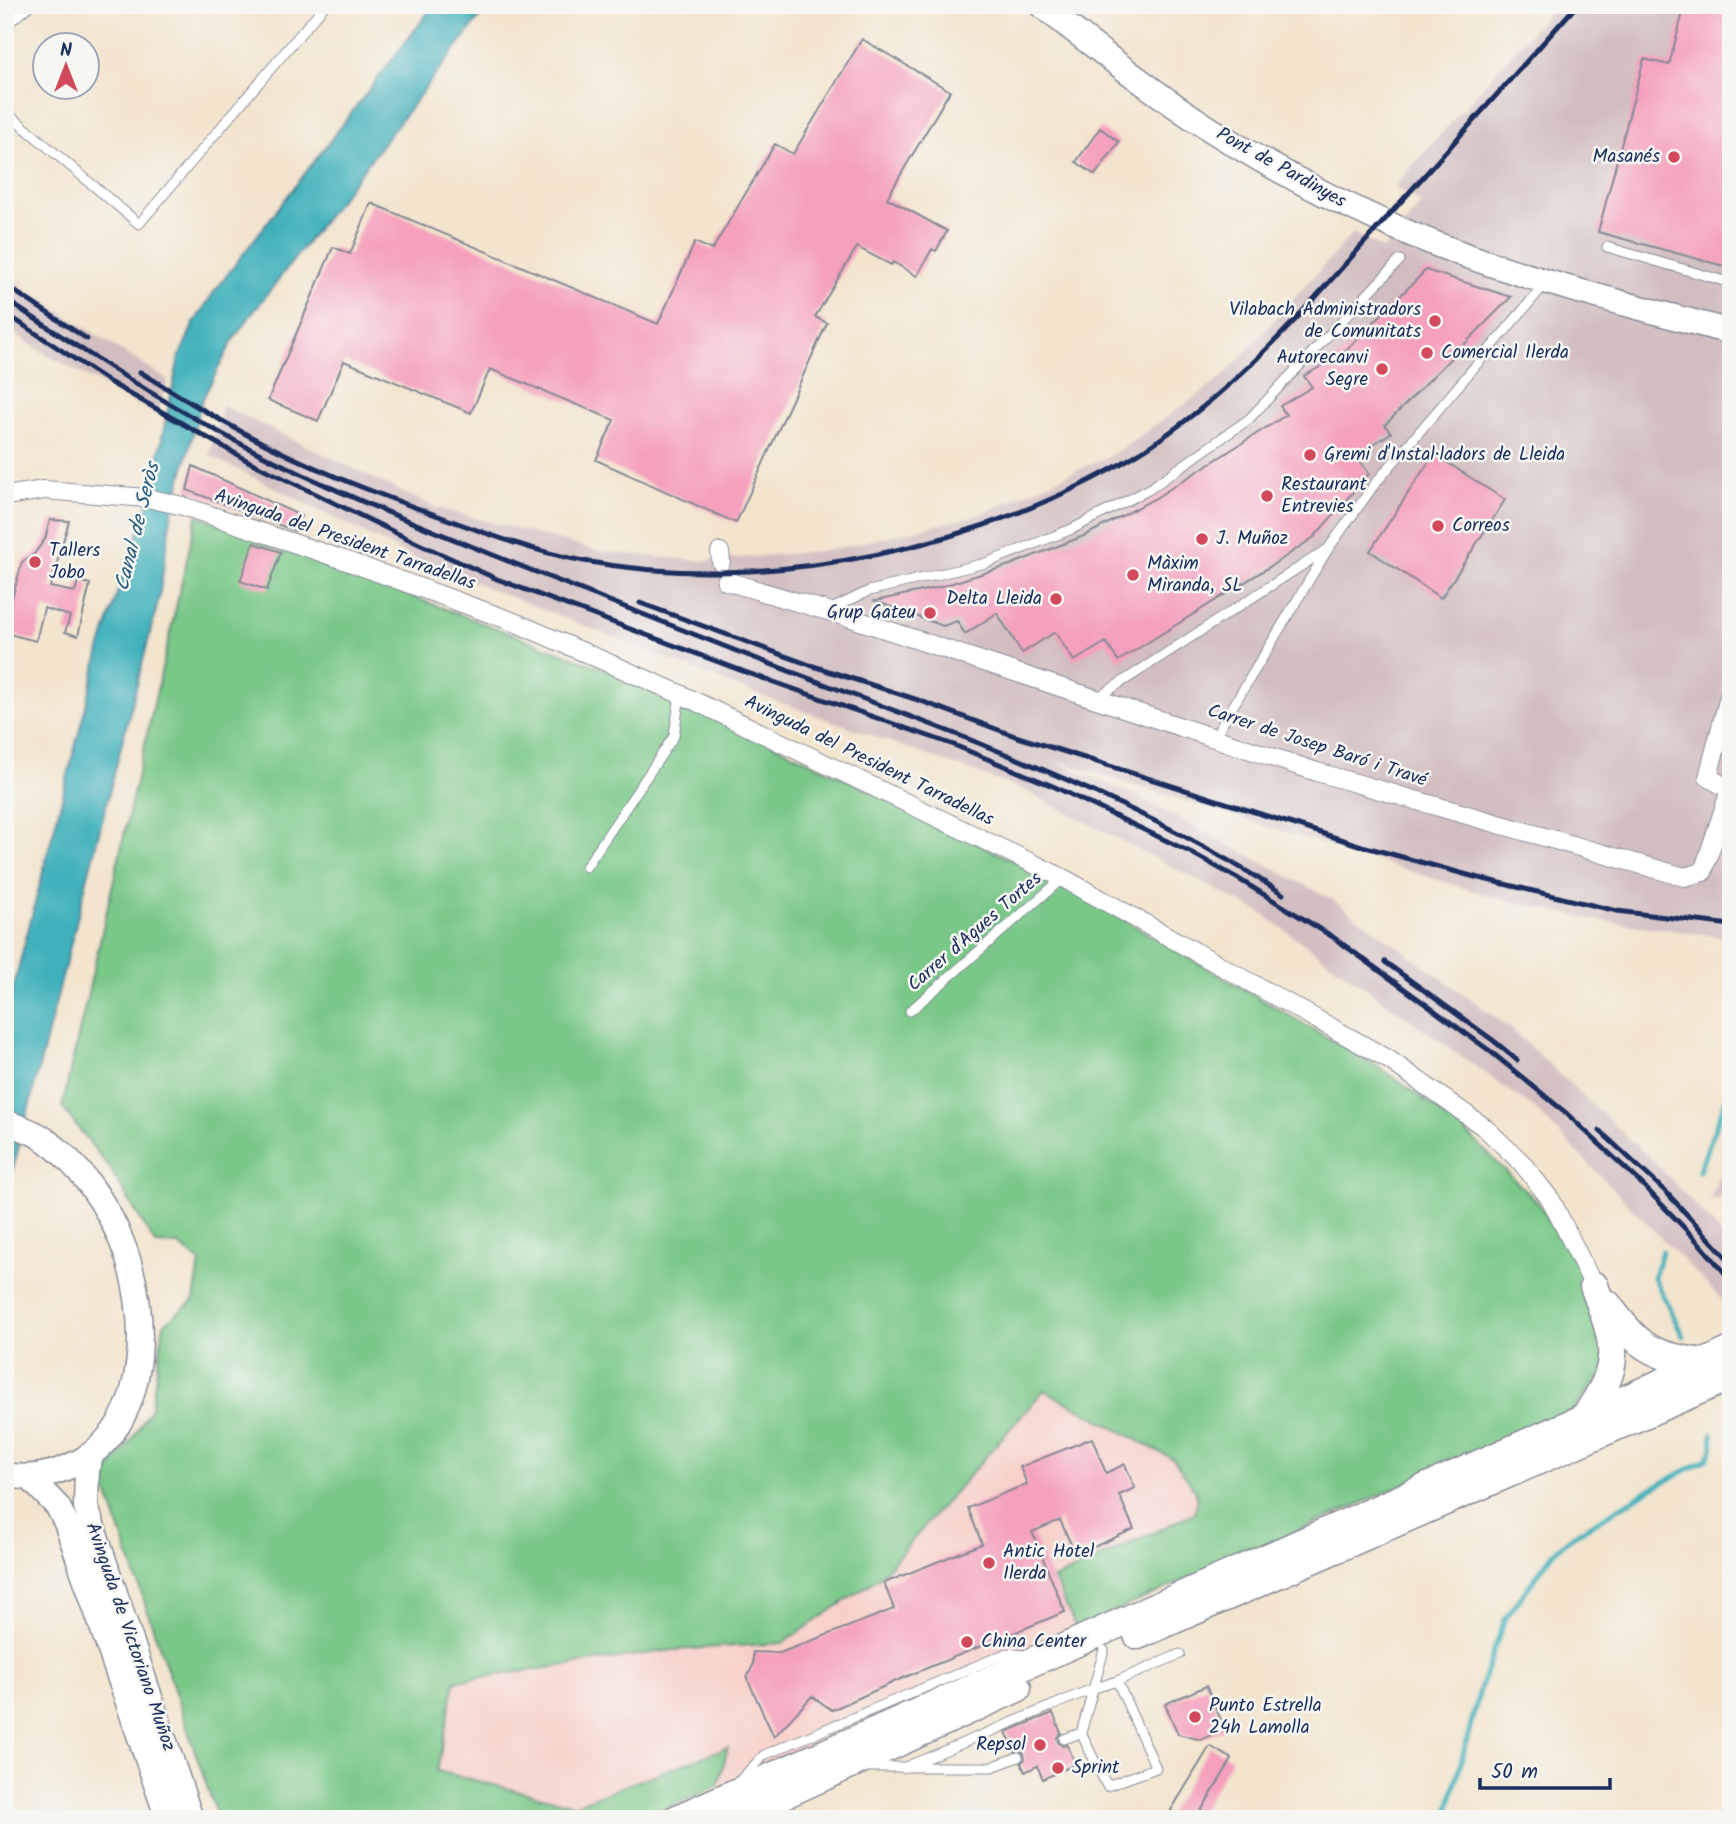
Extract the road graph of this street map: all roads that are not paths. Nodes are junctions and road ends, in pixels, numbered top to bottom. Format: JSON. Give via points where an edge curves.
{"nodes":[{"id":1,"x":30,"y":5,"type":"edge"},
{"id":2,"x":325,"y":5,"type":"edge"},
{"id":3,"x":1041,"y":5,"type":"edge"},
{"id":4,"x":5,"y":26,"type":"edge"},
{"id":5,"x":5,"y":111,"type":"edge"},
{"id":6,"x":1607,"y":247,"type":"dead end"},
{"id":7,"x":1400,"y":260,"type":"dead end"},
{"id":8,"x":1547,"y":282,"type":"junction"},
{"id":9,"x":1731,"y":283,"type":"edge"},
{"id":10,"x":1731,"y":332,"type":"edge"},
{"id":11,"x":5,"y":496,"type":"edge"},
{"id":12,"x":1328,"y":549,"type":"junction"},
{"id":13,"x":726,"y":581,"type":"dead end"},
{"id":14,"x":826,"y":611,"type":"junction"},
{"id":15,"x":1731,"y":689,"type":"edge"},
{"id":16,"x":680,"y":694,"type":"junction"},
{"id":17,"x":1097,"y":698,"type":"junction"},
{"id":18,"x":1215,"y":736,"type":"junction"},
{"id":19,"x":586,"y":867,"type":"dead end"},
{"id":20,"x":1063,"y":878,"type":"junction"},
{"id":21,"x":910,"y":1012,"type":"dead end"},
{"id":22,"x":5,"y":1122,"type":"edge"},
{"id":23,"x":1594,"y":1286,"type":"junction"},
{"id":24,"x":1731,"y":1351,"type":"edge"},
{"id":25,"x":1705,"y":1363,"type":"junction"},
{"id":26,"x":1731,"y":1376,"type":"edge"},
{"id":27,"x":1584,"y":1418,"type":"junction"},
{"id":28,"x":92,"y":1454,"type":"junction"},
{"id":29,"x":17,"y":1476,"type":"edge"},
{"id":30,"x":1104,"y":1650,"type":"junction"},
{"id":31,"x":1180,"y":1654,"type":"dead end"},
{"id":32,"x":1117,"y":1681,"type":"junction"},
{"id":33,"x":1092,"y":1689,"type":"junction"},
{"id":34,"x":1081,"y":1733,"type":"junction"},
{"id":35,"x":1064,"y":1739,"type":"dead end"},
{"id":36,"x":1018,"y":1757,"type":"dead end"},
{"id":37,"x":847,"y":1767,"type":"junction"},
{"id":38,"x":903,"y":1768,"type":"junction"},
{"id":39,"x":727,"y":1808,"type":"edge"},
{"id":40,"x":169,"y":1819,"type":"edge"},
{"id":41,"x":191,"y":1819,"type":"edge"},
{"id":42,"x":677,"y":1819,"type":"edge"}],
"edges":[{"from":1,"to":4,"type":"lane"},
{"from":2,"to":5,"type":"lane","via":[[139,224]]},
{"from":3,"to":8,"type":"main road","name":"Pont de Pardinyes","via":[[1173,104],[1277,169],[1411,234]]},
{"from":6,"to":9,"type":"lane"},
{"from":7,"to":14,"type":"lane","via":[[1249,419],[1148,490],[986,563],[869,591]]},
{"from":8,"to":10,"type":"main road","name":"Pont de Pardinyes"},
{"from":8,"to":12,"type":"lane","via":[[1374,485]]},
{"from":11,"to":16,"type":"street","name":"Avinguda del President Tarradellas","via":[[44,490],[147,498],[183,506],[514,622]]},
{"from":12,"to":17,"type":"lane"},
{"from":12,"to":18,"type":"lane"},
{"from":13,"to":14,"type":"street","name":"Carrer de Josep Baró i Travé"},
{"from":14,"to":17,"type":"street","name":"Carrer de Josep Baró i Travé"},
{"from":15,"to":18,"type":"street","name":"Carrer de Josep Baró i Travé","via":[[1708,777],[1730,790],[1703,872],[1684,877],[1317,772]]},
{"from":16,"to":19,"type":"lane","via":[[674,736]]},
{"from":16,"to":20,"type":"street","name":"Avinguda del President Tarradellas"},
{"from":17,"to":18,"type":"street","name":"Carrer de Josep Baró i Travé"},
{"from":20,"to":21,"type":"lane","name":"Carrer d'Agues Tortes"},
{"from":20,"to":23,"type":"street","name":"Avinguda del President Tarradellas","via":[[1388,1059],[1484,1127],[1521,1162],[1551,1200]]},
{"from":22,"to":28,"type":"main road","via":[[45,1139],[73,1165],[111,1219],[132,1273],[138,1307],[137,1374],[121,1420]]},
{"from":23,"to":25,"type":"main road","via":[[1627,1331],[1648,1349]]},
{"from":23,"to":27,"type":"main road","via":[[1613,1350],[1602,1394]]},
{"from":24,"to":25,"type":"main road"},
{"from":25,"to":27,"type":"main road"},
{"from":26,"to":30,"type":"main road"},
{"from":27,"to":39,"type":"main road","via":[[1040,1657]]},
{"from":28,"to":29,"type":"main road","via":[[67,1468]]},
{"from":28,"to":41,"type":"main road","name":"Avinguda de Victoriano Muñoz","via":[[86,1507]]},
{"from":29,"to":40,"type":"main road","name":"Avinguda de Victoriano Muñoz","via":[[58,1507],[67,1525]]},
{"from":30,"to":33,"type":"lane"},
{"from":30,"to":37,"type":"main road"},
{"from":31,"to":32,"type":"lane"},
{"from":32,"to":33,"type":"lane"},
{"from":32,"to":34,"type":"lane","via":[[1156,1768],[1107,1786]]},
{"from":33,"to":34,"type":"lane"},
{"from":33,"to":38,"type":"lane"},
{"from":34,"to":35,"type":"lane"},
{"from":36,"to":38,"type":"lane","via":[[992,1767]]},
{"from":37,"to":38,"type":"lane"},
{"from":37,"to":39,"type":"main road"},
{"from":39,"to":42,"type":"main road"}]}
